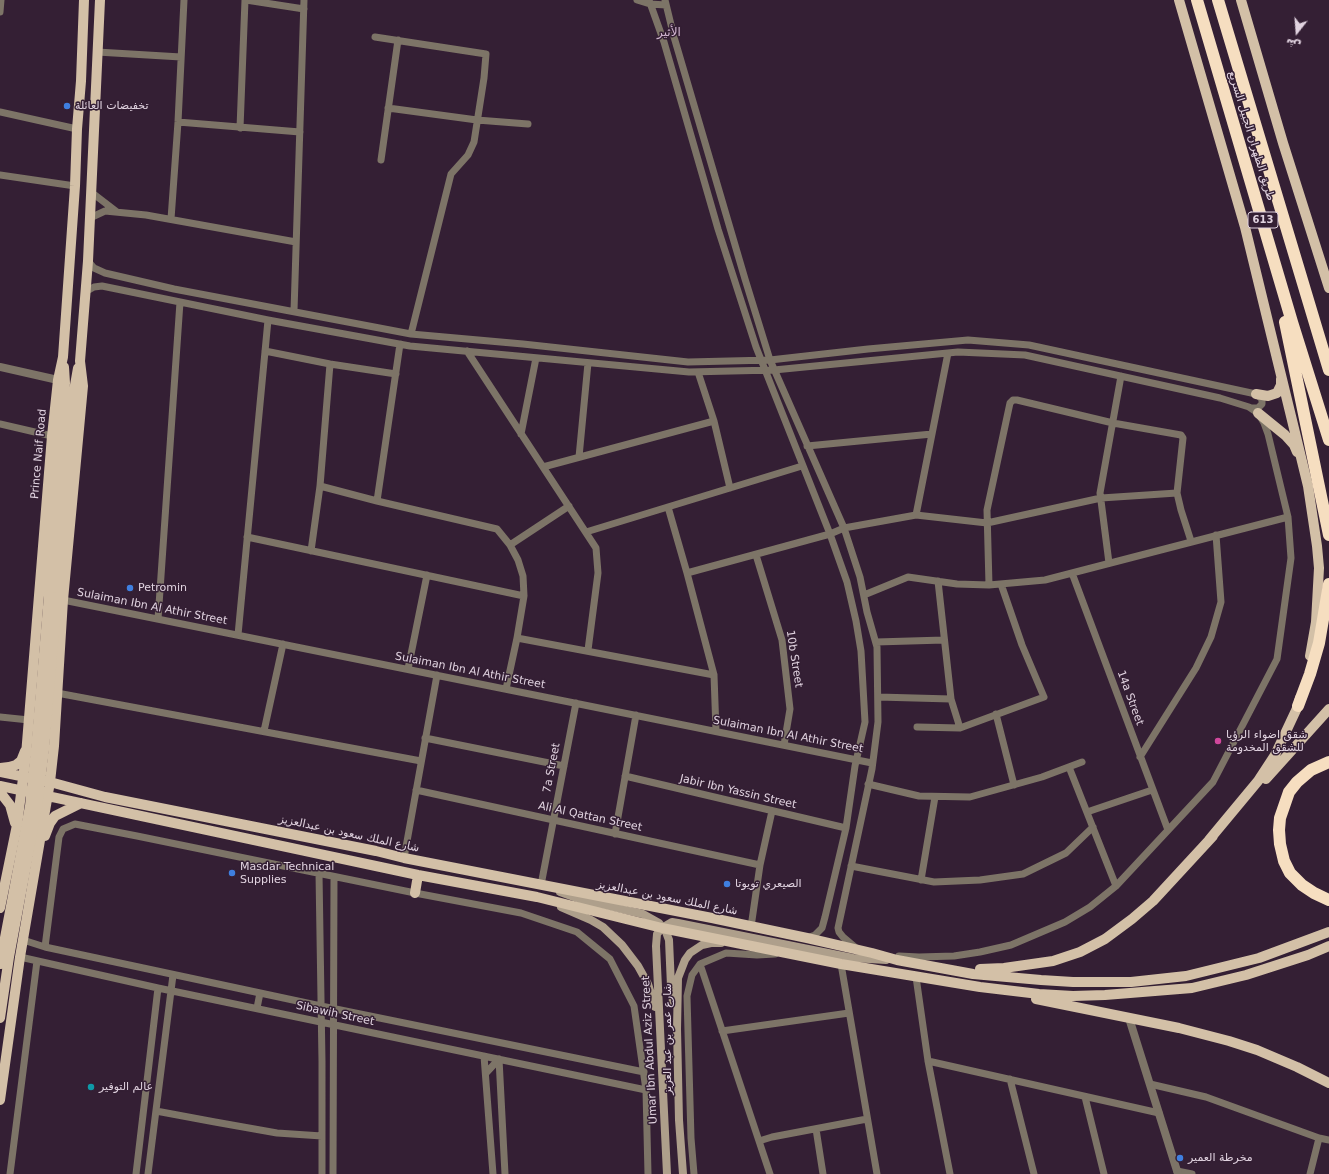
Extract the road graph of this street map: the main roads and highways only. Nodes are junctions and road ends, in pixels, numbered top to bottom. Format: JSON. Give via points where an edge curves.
{"nodes":[{"id":1,"x":84,"y":0,"type":"edge"},
{"id":2,"x":100,"y":0,"type":"edge"},
{"id":3,"x":1179,"y":0,"type":"edge"},
{"id":4,"x":1197,"y":0,"type":"edge"},
{"id":5,"x":1218,"y":0,"type":"edge"},
{"id":6,"x":1241,"y":0,"type":"edge"},
{"id":7,"x":1270,"y":244,"type":"junction"},
{"id":8,"x":1329,"y":288,"type":"edge"},
{"id":9,"x":1319,"y":335,"type":"junction"},
{"id":10,"x":63,"y":357,"type":"junction"},
{"id":11,"x":1329,"y":357,"type":"edge"},
{"id":12,"x":1329,"y":370,"type":"edge"},
{"id":13,"x":1281,"y":377,"type":"junction"},
{"id":14,"x":1256,"y":394,"type":"road end"},
{"id":15,"x":1253,"y":410,"type":"road end"},
{"id":16,"x":1329,"y":440,"type":"edge"},
{"id":17,"x":1302,"y":462,"type":"junction"},
{"id":18,"x":1329,"y":535,"type":"edge"},
{"id":19,"x":1329,"y":584,"type":"edge"},
{"id":20,"x":56,"y":597,"type":"junction"},
{"id":21,"x":1298,"y":706,"type":"junction"},
{"id":22,"x":1329,"y":709,"type":"edge"},
{"id":23,"x":27,"y":745,"type":"junction"},
{"id":24,"x":54,"y":746,"type":"junction"},
{"id":25,"x":1329,"y":762,"type":"edge"},
{"id":26,"x":0,"y":768,"type":"edge"},
{"id":27,"x":0,"y":772,"type":"edge"},
{"id":28,"x":24,"y":777,"type":"junction"},
{"id":29,"x":50,"y":782,"type":"junction"},
{"id":30,"x":0,"y":786,"type":"edge"},
{"id":31,"x":0,"y":792,"type":"edge"},
{"id":32,"x":21,"y":792,"type":"junction"},
{"id":33,"x":47,"y":796,"type":"junction"},
{"id":34,"x":105,"y":798,"type":"junction"},
{"id":35,"x":82,"y":803,"type":"junction"},
{"id":36,"x":17,"y":828,"type":"junction"},
{"id":37,"x":1209,"y":840,"type":"junction"},
{"id":38,"x":37,"y":854,"type":"junction"},
{"id":39,"x":418,"y":875,"type":"junction"},
{"id":40,"x":541,"y":885,"type":"junction"},
{"id":41,"x":415,"y":894,"type":"road end"},
{"id":42,"x":537,"y":897,"type":"junction"},
{"id":43,"x":1329,"y":900,"type":"edge"},
{"id":44,"x":0,"y":908,"type":"edge"},
{"id":45,"x":662,"y":928,"type":"junction"},
{"id":46,"x":1329,"y":932,"type":"edge"},
{"id":47,"x":734,"y":942,"type":"junction"},
{"id":48,"x":1329,"y":946,"type":"edge"},
{"id":49,"x":897,"y":960,"type":"junction"},
{"id":50,"x":0,"y":964,"type":"edge"},
{"id":51,"x":925,"y":965,"type":"junction"},
{"id":52,"x":980,"y":988,"type":"junction"},
{"id":53,"x":0,"y":1018,"type":"edge"},
{"id":54,"x":677,"y":1029,"type":"junction"},
{"id":55,"x":660,"y":1030,"type":"junction"},
{"id":56,"x":1329,"y":1084,"type":"edge"},
{"id":57,"x":0,"y":1100,"type":"edge"},
{"id":58,"x":667,"y":1174,"type":"edge"},
{"id":59,"x":683,"y":1174,"type":"edge"}],
"edges":[{"from":1,"to":10,"type":"main road","name":"Prince Naif Road"},
{"from":2,"to":20,"type":"main road","via":[[88,261]]},
{"from":3,"to":13,"type":"main road","via":[[1245,228]]},
{"from":4,"to":7,"type":"highway","name":"طريق الظهران الجبيل السريع","number":"613"},
{"from":5,"to":9,"type":"highway","name":"طريق الظهران الجبيل السريع","number":"613"},
{"from":6,"to":8,"type":"main road"},
{"from":7,"to":16,"type":"highway","name":"طريق الظهران الجبيل السريع","number":"613"},
{"from":7,"to":18,"type":"highway"},
{"from":9,"to":11,"type":"highway"},
{"from":9,"to":12,"type":"highway","name":"طريق الظهران الجبيل السريع","number":"613"},
{"from":10,"to":20,"type":"main road","via":[[65,383]]},
{"from":10,"to":23,"type":"main road","name":"Prince Naif Road","via":[[52,436]]},
{"from":13,"to":14,"type":"main road","via":[[1277,393],[1268,396]]},
{"from":13,"to":17,"type":"main road"},
{"from":15,"to":17,"type":"main road","via":[[1285,435],[1294,445]]},
{"from":17,"to":21,"type":"main road","via":[[1314,522],[1319,568],[1314,634]]},
{"from":19,"to":21,"type":"highway","via":[[1319,643]]},
{"from":20,"to":24,"type":"main road","via":[[57,693]]},
{"from":20,"to":50,"type":"main road","bridge":true,"via":[[30,806]]},
{"from":20,"to":53,"type":"main road","bridge":true,"via":[[40,786]]},
{"from":21,"to":37,"type":"main road","via":[[1275,755],[1258,781]]},
{"from":22,"to":37,"type":"main road"},
{"from":23,"to":26,"type":"main road","via":[[21,761],[9,768]]},
{"from":23,"to":28,"type":"main road","name":"Prince Naif Road"},
{"from":24,"to":29,"type":"main road"},
{"from":24,"to":34,"type":"main road","via":[[57,776],[61,781]]},
{"from":25,"to":43,"type":"highway","via":[[1311,770],[1289,792],[1280,818],[1279,830],[1284,861],[1290,872],[1314,894]]},
{"from":27,"to":28,"type":"main road","name":"شارع الملك سعود بن عبدالعزيز"},
{"from":28,"to":29,"type":"main road","name":"شارع الملك سعود بن عبدالعزيز"},
{"from":28,"to":32,"type":"main road","name":"Prince Naif Road"},
{"from":29,"to":33,"type":"main road"},
{"from":29,"to":34,"type":"main road","name":"شارع الملك سعود بن عبدالعزيز"},
{"from":30,"to":32,"type":"main road"},
{"from":31,"to":36,"type":"main road","via":[[10,805]]},
{"from":32,"to":33,"type":"main road"},
{"from":32,"to":36,"type":"main road","name":"Prince Naif Road"},
{"from":33,"to":35,"type":"main road"},
{"from":33,"to":38,"type":"main road"},
{"from":34,"to":40,"type":"main road","name":"شارع الملك سعود بن عبدالعزيز"},
{"from":35,"to":38,"type":"main road","via":[[55,816]]},
{"from":35,"to":39,"type":"main road"},
{"from":36,"to":44,"type":"main road","name":"Prince Naif Road"},
{"from":37,"to":51,"type":"main road","via":[[1154,900],[1105,939],[1080,952],[1053,961],[1004,968]]},
{"from":38,"to":57,"type":"main road"},
{"from":39,"to":41,"type":"main road"},
{"from":39,"to":42,"type":"main road"},
{"from":40,"to":45,"type":"main road","via":[[582,900],[643,914]]},
{"from":40,"to":49,"type":"main road","name":"شارع الملك سعود بن عبدالعزيز","via":[[807,938]]},
{"from":42,"to":45,"type":"main road"},
{"from":42,"to":55,"type":"main road","via":[[591,920],[622,945],[648,984]]},
{"from":45,"to":47,"type":"main road"},
{"from":45,"to":49,"type":"main road","via":[[672,922],[853,958]]},
{"from":45,"to":54,"type":"main road","via":[[668,940]]},
{"from":45,"to":55,"type":"main road","name":"Umar Ibn Abdul Aziz Street","via":[[657,934],[656,946]]},
{"from":46,"to":51,"type":"main road","name":"شارع الملك سعود بن عبدالعزيز","via":[[1259,958],[1186,976],[1131,982],[1041,980],[973,974]]},
{"from":47,"to":52,"type":"main road"},
{"from":47,"to":54,"type":"main road","name":"شارع عمر بن عبد العزيز","via":[[702,945],[685,960],[678,982]]},
{"from":48,"to":52,"type":"main road","via":[[1246,975],[1192,988],[1073,996]]},
{"from":49,"to":51,"type":"main road","name":"شارع الملك سعود بن عبدالعزيز"},
{"from":52,"to":56,"type":"main road","via":[[1214,1037],[1257,1050]]},
{"from":54,"to":59,"type":"main road","name":"شارع عمر بن عبد العزيز"},
{"from":55,"to":58,"type":"main road","name":"Umar Ibn Abdul Aziz Street"}]}
